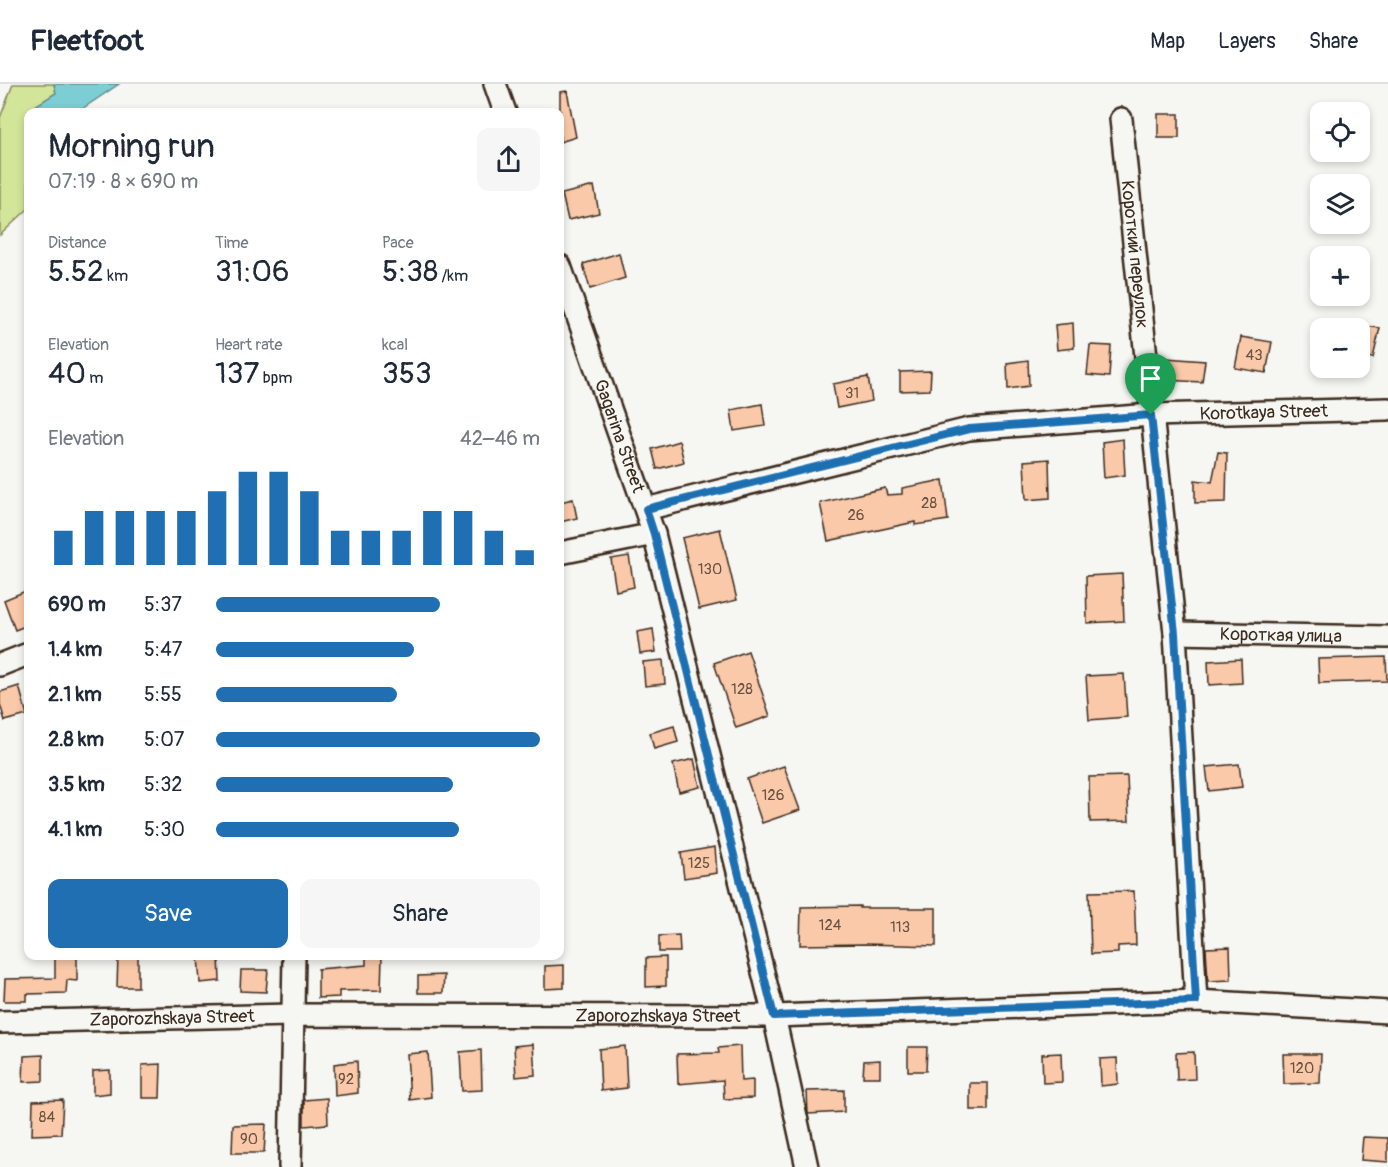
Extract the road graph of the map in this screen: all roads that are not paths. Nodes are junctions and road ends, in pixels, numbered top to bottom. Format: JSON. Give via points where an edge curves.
{"nodes":[{"id":1,"x":495,"y":84,"type":"edge"},
{"id":2,"x":504,"y":108,"type":"edge"},
{"id":3,"x":1121,"y":119,"type":"dead end"},
{"id":4,"x":564,"y":277,"type":"edge"},
{"id":5,"x":1388,"y":409,"type":"edge"},
{"id":6,"x":1151,"y":415,"type":"junction"},
{"id":7,"x":646,"y":509,"type":"junction"},
{"id":8,"x":654,"y":534,"type":"junction"},
{"id":9,"x":564,"y":552,"type":"edge"},
{"id":10,"x":1175,"y":633,"type":"junction"},
{"id":11,"x":1388,"y":638,"type":"edge"},
{"id":12,"x":24,"y":655,"type":"edge"},
{"id":13,"x":0,"y":664,"type":"edge"},
{"id":14,"x":294,"y":960,"type":"edge"},
{"id":15,"x":1196,"y":1001,"type":"junction"},
{"id":16,"x":1388,"y":1012,"type":"edge"},
{"id":17,"x":293,"y":1015,"type":"junction"},
{"id":18,"x":774,"y":1016,"type":"junction"},
{"id":19,"x":0,"y":1022,"type":"edge"},
{"id":20,"x":290,"y":1167,"type":"edge"},
{"id":21,"x":807,"y":1167,"type":"edge"}],
"edges":[{"from":1,"to":2,"type":"street"},
{"from":3,"to":6,"type":"street","name":"Короткий переулок"},
{"from":4,"to":7,"type":"street","name":"Gagarina Street"},
{"from":5,"to":6,"type":"street","name":"Korotkaya Street"},
{"from":6,"to":7,"type":"street","name":"Korotkaya Street","via":[[969,429]]},
{"from":6,"to":10,"type":"street","name":"Короткий переулок"},
{"from":7,"to":8,"type":"street","name":"Gagarina Street"},
{"from":8,"to":9,"type":"street"},
{"from":8,"to":18,"type":"street","name":"Gagarina Street"},
{"from":10,"to":11,"type":"street","name":"Короткая улица"},
{"from":10,"to":15,"type":"street","name":"Короткий переулок"},
{"from":12,"to":13,"type":"street"},
{"from":14,"to":17,"type":"street"},
{"from":15,"to":16,"type":"street","name":"Zaporozhskaya Street"},
{"from":15,"to":18,"type":"street","name":"Zaporozhskaya Street"},
{"from":17,"to":18,"type":"street","name":"Zaporozhskaya Street"},
{"from":17,"to":19,"type":"street","name":"Zaporozhskaya Street"},
{"from":17,"to":20,"type":"street"},
{"from":18,"to":21,"type":"street","name":"Gagarina Street"}]}
